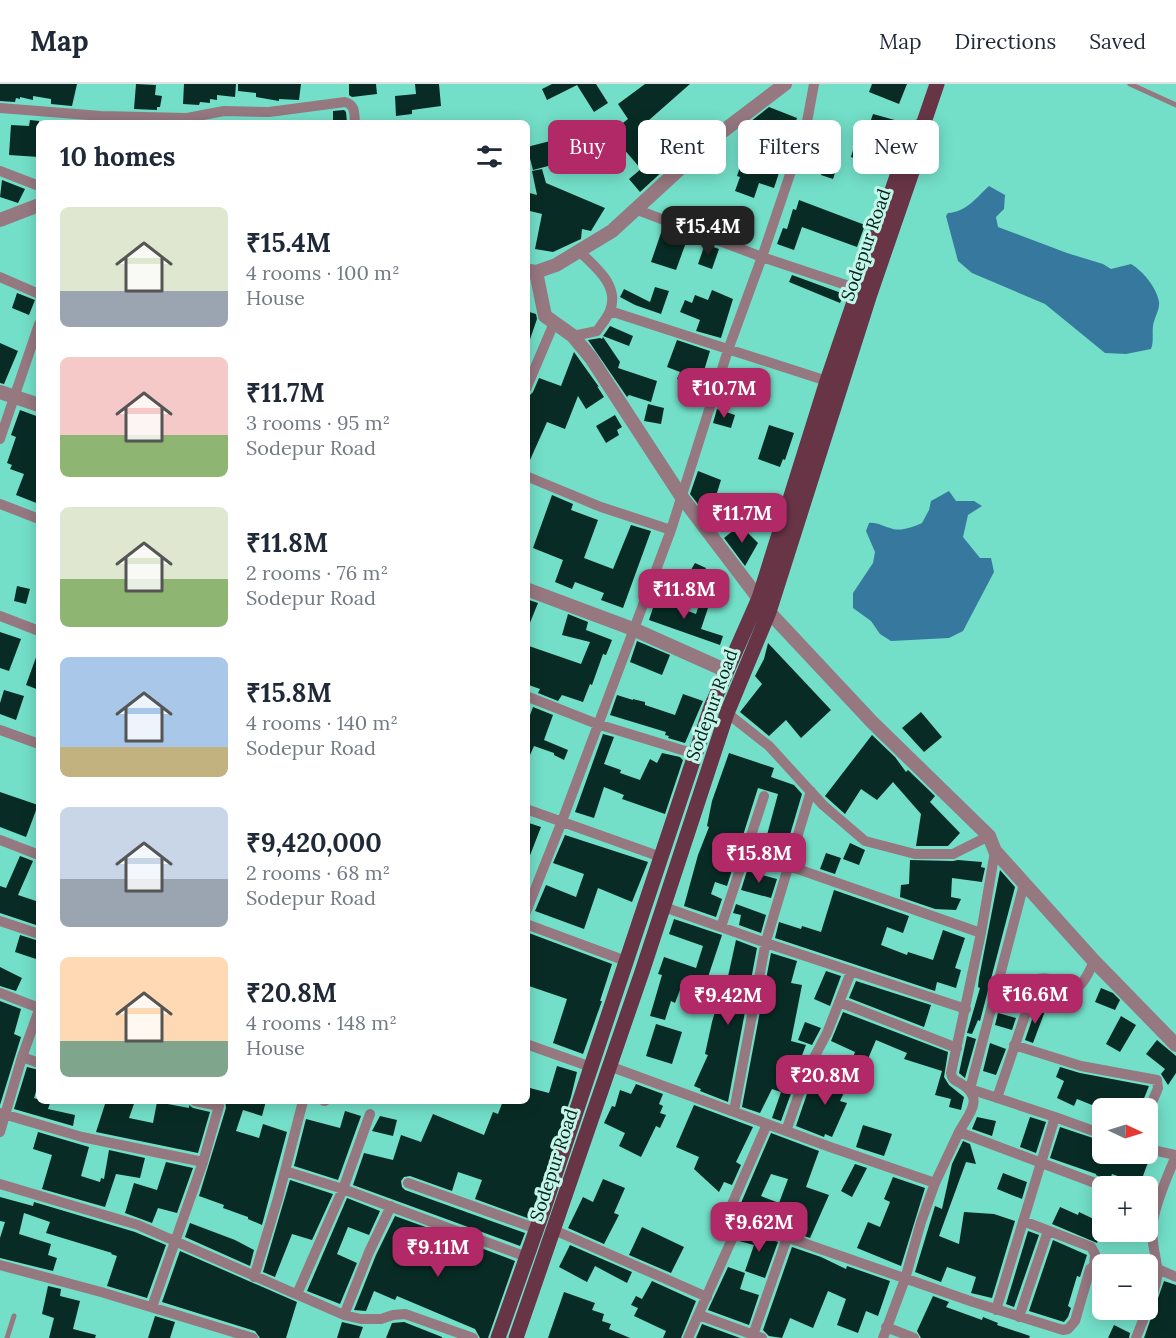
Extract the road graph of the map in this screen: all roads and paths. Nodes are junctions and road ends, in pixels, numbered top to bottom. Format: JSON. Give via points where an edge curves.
{"nodes":[{"id":1,"x":785,"y":84,"type":"edge"},
{"id":2,"x":814,"y":84,"type":"edge"},
{"id":3,"x":937,"y":84,"type":"edge"},
{"id":4,"x":1130,"y":84,"type":"edge"},
{"id":5,"x":1176,"y":105,"type":"edge"},
{"id":6,"x":0,"y":108,"type":"edge"},
{"id":7,"x":356,"y":120,"type":"edge"},
{"id":8,"x":925,"y":120,"type":"edge"},
{"id":9,"x":0,"y":171,"type":"edge"},
{"id":10,"x":898,"y":174,"type":"edge"},
{"id":11,"x":911,"y":174,"type":"edge"},
{"id":12,"x":36,"y":185,"type":"edge"},
{"id":13,"x":36,"y":205,"type":"edge"},
{"id":14,"x":635,"y":209,"type":"junction"},
{"id":15,"x":0,"y":220,"type":"edge"},
{"id":16,"x":579,"y":251,"type":"junction"},
{"id":17,"x":762,"y":257,"type":"junction"},
{"id":18,"x":531,"y":271,"type":"edge"},
{"id":19,"x":0,"y":277,"type":"edge"},
{"id":20,"x":858,"y":289,"type":"junction"},
{"id":21,"x":36,"y":293,"type":"edge"},
{"id":22,"x":610,"y":311,"type":"junction"},
{"id":23,"x":554,"y":323,"type":"junction"},
{"id":24,"x":36,"y":333,"type":"edge"},
{"id":25,"x":573,"y":336,"type":"junction"},
{"id":26,"x":728,"y":350,"type":"junction"},
{"id":27,"x":531,"y":371,"type":"edge"},
{"id":28,"x":827,"y":381,"type":"junction"},
{"id":29,"x":0,"y":392,"type":"edge"},
{"id":30,"x":14,"y":396,"type":"junction"},
{"id":31,"x":36,"y":404,"type":"edge"},
{"id":32,"x":0,"y":439,"type":"edge"},
{"id":33,"x":530,"y":478,"type":"edge"},
{"id":34,"x":681,"y":496,"type":"junction"},
{"id":35,"x":0,"y":504,"type":"edge"},
{"id":36,"x":36,"y":518,"type":"edge"},
{"id":37,"x":670,"y":530,"type":"junction"},
{"id":38,"x":530,"y":590,"type":"edge"},
{"id":39,"x":759,"y":598,"type":"junction"},
{"id":40,"x":769,"y":612,"type":"junction"},
{"id":41,"x":0,"y":616,"type":"edge"},
{"id":42,"x":633,"y":629,"type":"junction"},
{"id":43,"x":36,"y":630,"type":"edge"},
{"id":44,"x":727,"y":671,"type":"junction"},
{"id":45,"x":530,"y":698,"type":"edge"},
{"id":46,"x":727,"y":712,"type":"junction"},
{"id":47,"x":597,"y":724,"type":"junction"},
{"id":48,"x":0,"y":730,"type":"edge"},
{"id":49,"x":36,"y":743,"type":"edge"},
{"id":50,"x":695,"y":754,"type":"junction"},
{"id":51,"x":812,"y":791,"type":"junction"},
{"id":52,"x":764,"y":796,"type":"dead end"},
{"id":53,"x":530,"y":810,"type":"edge"},
{"id":54,"x":562,"y":821,"type":"junction"},
{"id":55,"x":988,"y":836,"type":"junction"},
{"id":56,"x":0,"y":840,"type":"edge"},
{"id":57,"x":995,"y":851,"type":"junction"},
{"id":58,"x":36,"y":854,"type":"edge"},
{"id":59,"x":661,"y":857,"type":"junction"},
{"id":60,"x":789,"y":866,"type":"junction"},
{"id":61,"x":1024,"y":884,"type":"junction"},
{"id":62,"x":530,"y":902,"type":"edge"},
{"id":63,"x":664,"y":907,"type":"junction"},
{"id":64,"x":0,"y":921,"type":"edge"},
{"id":65,"x":530,"y":925,"type":"edge"},
{"id":66,"x":721,"y":927,"type":"junction"},
{"id":67,"x":36,"y":933,"type":"edge"},
{"id":68,"x":981,"y":933,"type":"junction"},
{"id":69,"x":766,"y":943,"type":"junction"},
{"id":70,"x":626,"y":961,"type":"junction"},
{"id":71,"x":1095,"y":961,"type":"junction"},
{"id":72,"x":851,"y":972,"type":"junction"},
{"id":73,"x":0,"y":993,"type":"edge"},
{"id":74,"x":839,"y":1002,"type":"junction"},
{"id":75,"x":36,"y":1008,"type":"edge"},
{"id":76,"x":966,"y":1010,"type":"junction"},
{"id":77,"x":36,"y":1017,"type":"edge"},
{"id":78,"x":530,"y":1045,"type":"edge"},
{"id":79,"x":1014,"y":1045,"type":"junction"},
{"id":80,"x":1176,"y":1045,"type":"edge"},
{"id":81,"x":957,"y":1048,"type":"junction"},
{"id":82,"x":22,"y":1057,"type":"junction"},
{"id":83,"x":36,"y":1062,"type":"edge"},
{"id":84,"x":609,"y":1066,"type":"junction"},
{"id":85,"x":591,"y":1067,"type":"junction"},
{"id":86,"x":970,"y":1089,"type":"junction"},
{"id":87,"x":997,"y":1098,"type":"junction"},
{"id":88,"x":1154,"y":1098,"type":"edge"},
{"id":89,"x":219,"y":1104,"type":"edge"},
{"id":90,"x":302,"y":1104,"type":"edge"},
{"id":91,"x":734,"y":1111,"type":"junction"},
{"id":92,"x":2,"y":1114,"type":"edge"},
{"id":93,"x":370,"y":1114,"type":"dead end"},
{"id":94,"x":1055,"y":1117,"type":"junction"},
{"id":95,"x":767,"y":1124,"type":"junction"},
{"id":96,"x":1092,"y":1130,"type":"edge"},
{"id":97,"x":786,"y":1131,"type":"junction"},
{"id":98,"x":0,"y":1132,"type":"edge"},
{"id":99,"x":959,"y":1132,"type":"junction"},
{"id":100,"x":1158,"y":1151,"type":"edge"},
{"id":101,"x":1176,"y":1155,"type":"edge"},
{"id":102,"x":203,"y":1162,"type":"junction"},
{"id":103,"x":1040,"y":1163,"type":"junction"},
{"id":104,"x":285,"y":1171,"type":"junction"},
{"id":105,"x":1092,"y":1182,"type":"edge"},
{"id":106,"x":408,"y":1183,"type":"dead end"},
{"id":107,"x":935,"y":1183,"type":"junction"},
{"id":108,"x":0,"y":1184,"type":"edge"},
{"id":109,"x":343,"y":1189,"type":"junction"},
{"id":110,"x":1158,"y":1192,"type":"edge"},
{"id":111,"x":391,"y":1206,"type":"junction"},
{"id":112,"x":740,"y":1221,"type":"junction"},
{"id":113,"x":1023,"y":1221,"type":"junction"},
{"id":114,"x":537,"y":1229,"type":"junction"},
{"id":115,"x":554,"y":1230,"type":"junction"},
{"id":116,"x":1048,"y":1231,"type":"junction"},
{"id":117,"x":787,"y":1238,"type":"junction"},
{"id":118,"x":176,"y":1242,"type":"junction"},
{"id":119,"x":1095,"y":1254,"type":"edge"},
{"id":120,"x":527,"y":1257,"type":"junction"},
{"id":121,"x":0,"y":1264,"type":"edge"},
{"id":122,"x":1158,"y":1270,"type":"edge"},
{"id":123,"x":1092,"y":1271,"type":"edge"},
{"id":124,"x":254,"y":1277,"type":"junction"},
{"id":125,"x":1176,"y":1277,"type":"edge"},
{"id":126,"x":905,"y":1279,"type":"junction"},
{"id":127,"x":297,"y":1294,"type":"junction"},
{"id":128,"x":707,"y":1297,"type":"junction"},
{"id":129,"x":152,"y":1307,"type":"junction"},
{"id":130,"x":996,"y":1310,"type":"junction"},
{"id":131,"x":344,"y":1315,"type":"junction"},
{"id":132,"x":699,"y":1315,"type":"junction"},
{"id":133,"x":14,"y":1316,"type":"dead end"},
{"id":134,"x":1019,"y":1317,"type":"junction"},
{"id":135,"x":1143,"y":1320,"type":"edge"},
{"id":136,"x":885,"y":1333,"type":"edge"},
{"id":137,"x":755,"y":1337,"type":"edge"},
{"id":138,"x":7,"y":1338,"type":"edge"},
{"id":139,"x":253,"y":1338,"type":"edge"},
{"id":140,"x":473,"y":1338,"type":"edge"},
{"id":141,"x":498,"y":1338,"type":"edge"},
{"id":142,"x":516,"y":1338,"type":"edge"},
{"id":143,"x":688,"y":1338,"type":"edge"},
{"id":144,"x":914,"y":1338,"type":"edge"},
{"id":145,"x":1136,"y":1338,"type":"edge"}],
"edges":[{"from":1,"to":14,"type":"street","via":[[710,141]]},
{"from":2,"to":17,"type":"street","via":[[806,127]]},
{"from":3,"to":8,"type":"main road","name":"Sodepur Road"},
{"from":4,"to":5,"type":"lane"},
{"from":6,"to":7,"type":"street","via":[[187,118],[224,111],[270,112],[345,102],[354,108]]},
{"from":9,"to":12,"type":"street"},
{"from":10,"to":20,"type":"main road"},
{"from":11,"to":40,"type":"main road","name":"Sodepur Road"},
{"from":13,"to":15,"type":"street"},
{"from":14,"to":16,"type":"street","via":[[612,231]]},
{"from":14,"to":17,"type":"street"},
{"from":16,"to":18,"type":"street","via":[[556,265]]},
{"from":16,"to":22,"type":"street","via":[[609,280]]},
{"from":17,"to":20,"type":"street"},
{"from":17,"to":26,"type":"street"},
{"from":18,"to":23,"type":"street","via":[[545,316]]},
{"from":19,"to":21,"type":"street"},
{"from":20,"to":28,"type":"main road"},
{"from":22,"to":25,"type":"street","via":[[597,331]]},
{"from":22,"to":26,"type":"street"},
{"from":23,"to":25,"type":"street"},
{"from":23,"to":27,"type":"street"},
{"from":24,"to":30,"type":"street"},
{"from":25,"to":34,"type":"street"},
{"from":26,"to":28,"type":"street"},
{"from":26,"to":34,"type":"street"},
{"from":28,"to":39,"type":"main road"},
{"from":29,"to":30,"type":"street"},
{"from":30,"to":31,"type":"street"},
{"from":30,"to":32,"type":"street"},
{"from":33,"to":37,"type":"street"},
{"from":34,"to":37,"type":"street"},
{"from":34,"to":39,"type":"street"},
{"from":35,"to":36,"type":"street"},
{"from":37,"to":42,"type":"street"},
{"from":38,"to":42,"type":"street"},
{"from":39,"to":40,"type":"street"},
{"from":39,"to":44,"type":"main road"},
{"from":40,"to":46,"type":"main road","name":"Sodepur Road"},
{"from":40,"to":55,"type":"street","via":[[872,722]]},
{"from":41,"to":43,"type":"street"},
{"from":42,"to":44,"type":"street"},
{"from":42,"to":47,"type":"street"},
{"from":44,"to":50,"type":"main road"},
{"from":45,"to":47,"type":"street"},
{"from":46,"to":51,"type":"street","via":[[769,746]]},
{"from":46,"to":63,"type":"main road","name":"Sodepur Road"},
{"from":47,"to":50,"type":"street"},
{"from":47,"to":54,"type":"street"},
{"from":48,"to":49,"type":"street"},
{"from":50,"to":59,"type":"main road"},
{"from":51,"to":55,"type":"street","via":[[865,841],[915,854],[953,854]]},
{"from":51,"to":60,"type":"street"},
{"from":52,"to":66,"type":"street"},
{"from":53,"to":54,"type":"street"},
{"from":54,"to":59,"type":"street"},
{"from":54,"to":62,"type":"street"},
{"from":55,"to":57,"type":"street"},
{"from":56,"to":58,"type":"street"},
{"from":57,"to":61,"type":"street"},
{"from":57,"to":68,"type":"street"},
{"from":59,"to":70,"type":"main road"},
{"from":60,"to":68,"type":"street"},
{"from":60,"to":69,"type":"street"},
{"from":61,"to":71,"type":"street"},
{"from":61,"to":86,"type":"street"},
{"from":63,"to":66,"type":"street"},
{"from":63,"to":84,"type":"main road","name":"Sodepur Road"},
{"from":64,"to":67,"type":"street"},
{"from":65,"to":70,"type":"street"},
{"from":66,"to":69,"type":"street"},
{"from":68,"to":76,"type":"street"},
{"from":69,"to":72,"type":"street"},
{"from":69,"to":91,"type":"street"},
{"from":70,"to":85,"type":"main road"},
{"from":71,"to":79,"type":"street","via":[[1077,987],[1046,978],[1037,980]]},
{"from":71,"to":80,"type":"street"},
{"from":72,"to":74,"type":"street"},
{"from":72,"to":76,"type":"street"},
{"from":73,"to":75,"type":"street"},
{"from":74,"to":81,"type":"street"},
{"from":74,"to":97,"type":"street","via":[[807,1071]]},
{"from":76,"to":81,"type":"street"},
{"from":77,"to":82,"type":"street"},
{"from":78,"to":85,"type":"street"},
{"from":79,"to":87,"type":"street"},
{"from":79,"to":88,"type":"street","via":[[1081,1066],[1157,1080]]},
{"from":81,"to":86,"type":"street","via":[[951,1077]]},
{"from":82,"to":83,"type":"street"},
{"from":82,"to":92,"type":"street"},
{"from":84,"to":91,"type":"street"},
{"from":84,"to":115,"type":"main road","name":"Sodepur Road"},
{"from":85,"to":114,"type":"main road"},
{"from":86,"to":87,"type":"street"},
{"from":86,"to":99,"type":"street","via":[[973,1104]]},
{"from":87,"to":94,"type":"street"},
{"from":89,"to":102,"type":"street"},
{"from":90,"to":104,"type":"street"},
{"from":91,"to":95,"type":"street"},
{"from":92,"to":98,"type":"street"},
{"from":92,"to":102,"type":"street","via":[[82,1137]]},
{"from":93,"to":109,"type":"street"},
{"from":94,"to":96,"type":"street"},
{"from":94,"to":103,"type":"street"},
{"from":95,"to":97,"type":"street"},
{"from":95,"to":112,"type":"street","via":[[729,1211]]},
{"from":97,"to":107,"type":"street"},
{"from":99,"to":103,"type":"street"},
{"from":99,"to":107,"type":"street"},
{"from":100,"to":101,"type":"street"},
{"from":101,"to":110,"type":"street"},
{"from":102,"to":118,"type":"street"},
{"from":103,"to":105,"type":"street"},
{"from":103,"to":113,"type":"street"},
{"from":104,"to":109,"type":"street"},
{"from":104,"to":124,"type":"street"},
{"from":106,"to":114,"type":"street"},
{"from":107,"to":126,"type":"street"},
{"from":108,"to":118,"type":"street","via":[[138,1225]]},
{"from":109,"to":111,"type":"street"},
{"from":109,"to":127,"type":"street"},
{"from":111,"to":120,"type":"street"},
{"from":111,"to":131,"type":"street"},
{"from":112,"to":117,"type":"street"},
{"from":112,"to":128,"type":"street"},
{"from":113,"to":116,"type":"street"},
{"from":113,"to":130,"type":"street"},
{"from":114,"to":120,"type":"main road"},
{"from":115,"to":128,"type":"street"},
{"from":115,"to":142,"type":"main road","name":"Sodepur Road"},
{"from":116,"to":119,"type":"street","via":[[1093,1249]]},
{"from":116,"to":134,"type":"street"},
{"from":117,"to":126,"type":"street"},
{"from":117,"to":137,"type":"street"},
{"from":118,"to":124,"type":"street"},
{"from":118,"to":129,"type":"street"},
{"from":120,"to":141,"type":"main road"},
{"from":121,"to":129,"type":"street"},
{"from":122,"to":125,"type":"street"},
{"from":123,"to":134,"type":"street","via":[[1087,1276],[1075,1321],[1068,1329]]},
{"from":124,"to":127,"type":"street"},
{"from":126,"to":130,"type":"street"},
{"from":126,"to":136,"type":"street"},
{"from":127,"to":131,"type":"street"},
{"from":128,"to":132,"type":"street"},
{"from":129,"to":139,"type":"street"},
{"from":130,"to":134,"type":"street"},
{"from":131,"to":140,"type":"street","via":[[371,1319],[405,1314]]},
{"from":132,"to":137,"type":"street"},
{"from":132,"to":143,"type":"street"},
{"from":133,"to":138,"type":"lane"},
{"from":135,"to":145,"type":"street"},
{"from":136,"to":144,"type":"street"}]}
